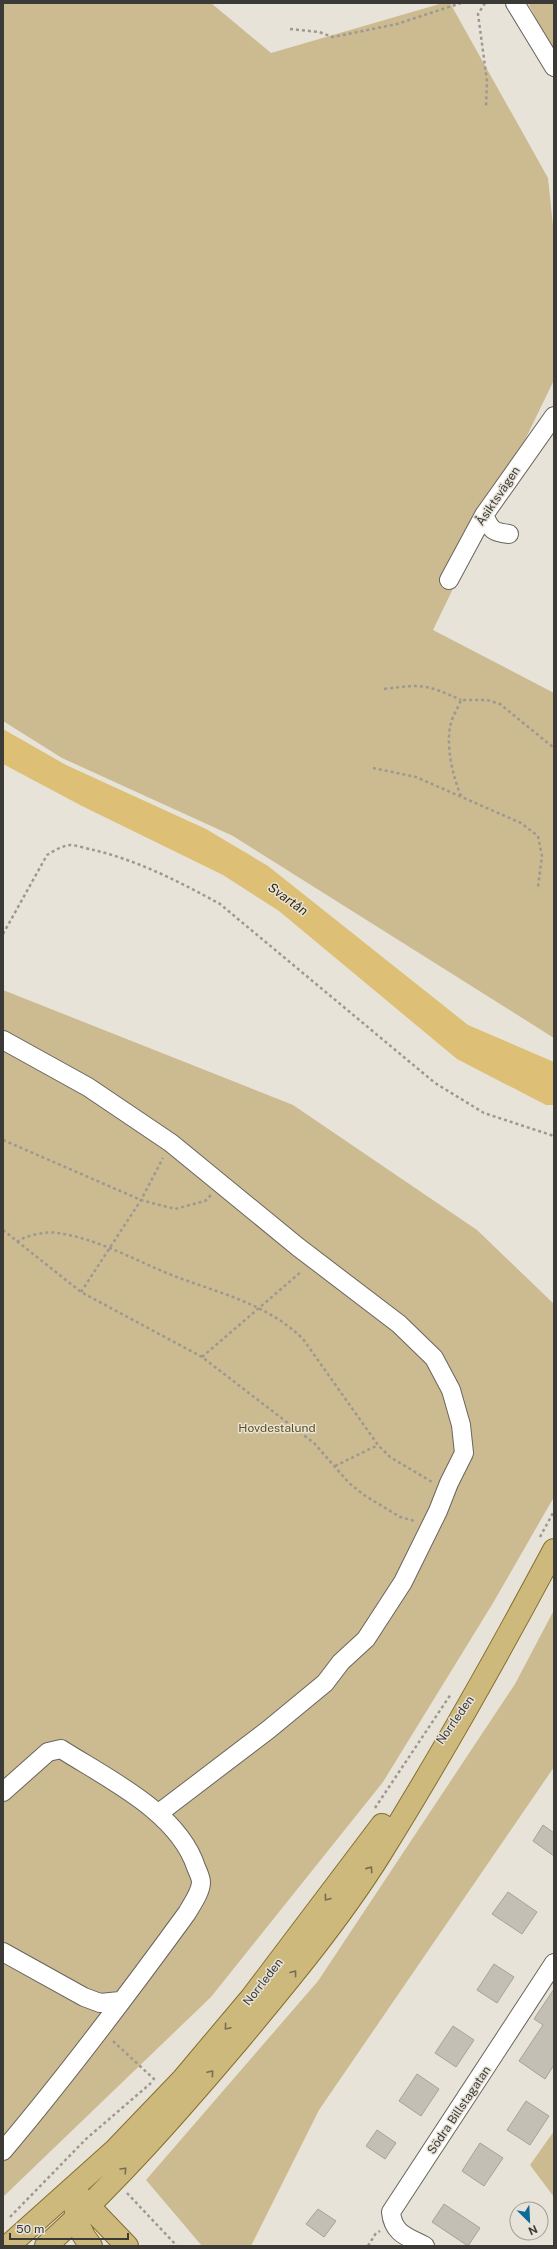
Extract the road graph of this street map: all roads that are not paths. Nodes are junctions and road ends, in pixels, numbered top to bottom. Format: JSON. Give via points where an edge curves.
{"nodes":[{"id":1,"x":515,"y":3,"type":"edge"},
{"id":2,"x":554,"y":67,"type":"edge"},
{"id":3,"x":554,"y":416,"type":"edge"},
{"id":4,"x":484,"y":515,"type":"junction"},
{"id":5,"x":509,"y":534,"type":"dead end"},
{"id":6,"x":449,"y":580,"type":"dead end"},
{"id":7,"x":3,"y":1040,"type":"edge"},
{"id":8,"x":545,"y":1547,"type":"edge"},
{"id":9,"x":480,"y":1684,"type":"junction"},
{"id":10,"x":3,"y":1792,"type":"edge"},
{"id":11,"x":159,"y":1813,"type":"junction"},
{"id":12,"x":3,"y":1952,"type":"edge"},
{"id":13,"x":554,"y":1963,"type":"edge"},
{"id":14,"x":120,"y":2001,"type":"junction"},
{"id":15,"x":3,"y":2150,"type":"edge"},
{"id":16,"x":110,"y":2185,"type":"junction"},
{"id":17,"x":73,"y":2190,"type":"junction"},
{"id":18,"x":83,"y":2211,"type":"junction"},
{"id":19,"x":109,"y":2227,"type":"junction"},
{"id":20,"x":8,"y":2246,"type":"edge"},
{"id":21,"x":46,"y":2246,"type":"edge"},
{"id":22,"x":91,"y":2246,"type":"edge"},
{"id":23,"x":127,"y":2246,"type":"edge"},
{"id":24,"x":425,"y":2246,"type":"edge"}],
"edges":[{"from":1,"to":2,"type":"street"},
{"from":3,"to":4,"type":"street","name":"Åsiktsvägen"},
{"from":4,"to":5,"type":"street","via":[[490,527],[496,532]]},
{"from":4,"to":6,"type":"street","name":"Åsiktsvägen"},
{"from":7,"to":11,"type":"street","via":[[88,1087],[171,1143],[399,1324],[434,1358],[451,1390],[462,1432],[464,1453],[431,1526],[403,1582],[366,1639],[341,1662],[325,1683]]},
{"from":8,"to":9,"type":"main road","name":"Norrleden"},
{"from":16,"to":9,"type":"main road","name":"Norrleden","one_way":true,"via":[[189,2099],[280,1991],[327,1930],[378,1858]]},
{"from":9,"to":17,"type":"main road","name":"Norrleden","one_way":true,"via":[[368,1845],[252,1997],[183,2079]]},
{"from":10,"to":11,"type":"street","via":[[48,1752],[61,1749]]},
{"from":11,"to":14,"type":"street","via":[[185,1846],[194,1861],[201,1882],[187,1913],[132,1989]]},
{"from":12,"to":14,"type":"street","via":[[84,1997],[100,2003]]},
{"from":13,"to":24,"type":"street","name":"Södra Billstagatan","via":[[391,2212],[392,2224],[400,2232]]},
{"from":14,"to":15,"type":"street","via":[[100,2030]]},
{"from":16,"to":18,"type":"main road","name":"Norrleden"},
{"from":16,"to":19,"type":"main road"},
{"from":17,"to":18,"type":"main road"},
{"from":17,"to":20,"type":"main road","name":"Norrleden"},
{"from":18,"to":19,"type":"main road"},
{"from":18,"to":21,"type":"main road","name":"Norrleden"},
{"from":18,"to":22,"type":"main road","via":[[82,2235]]},
{"from":19,"to":23,"type":"main road"}]}
